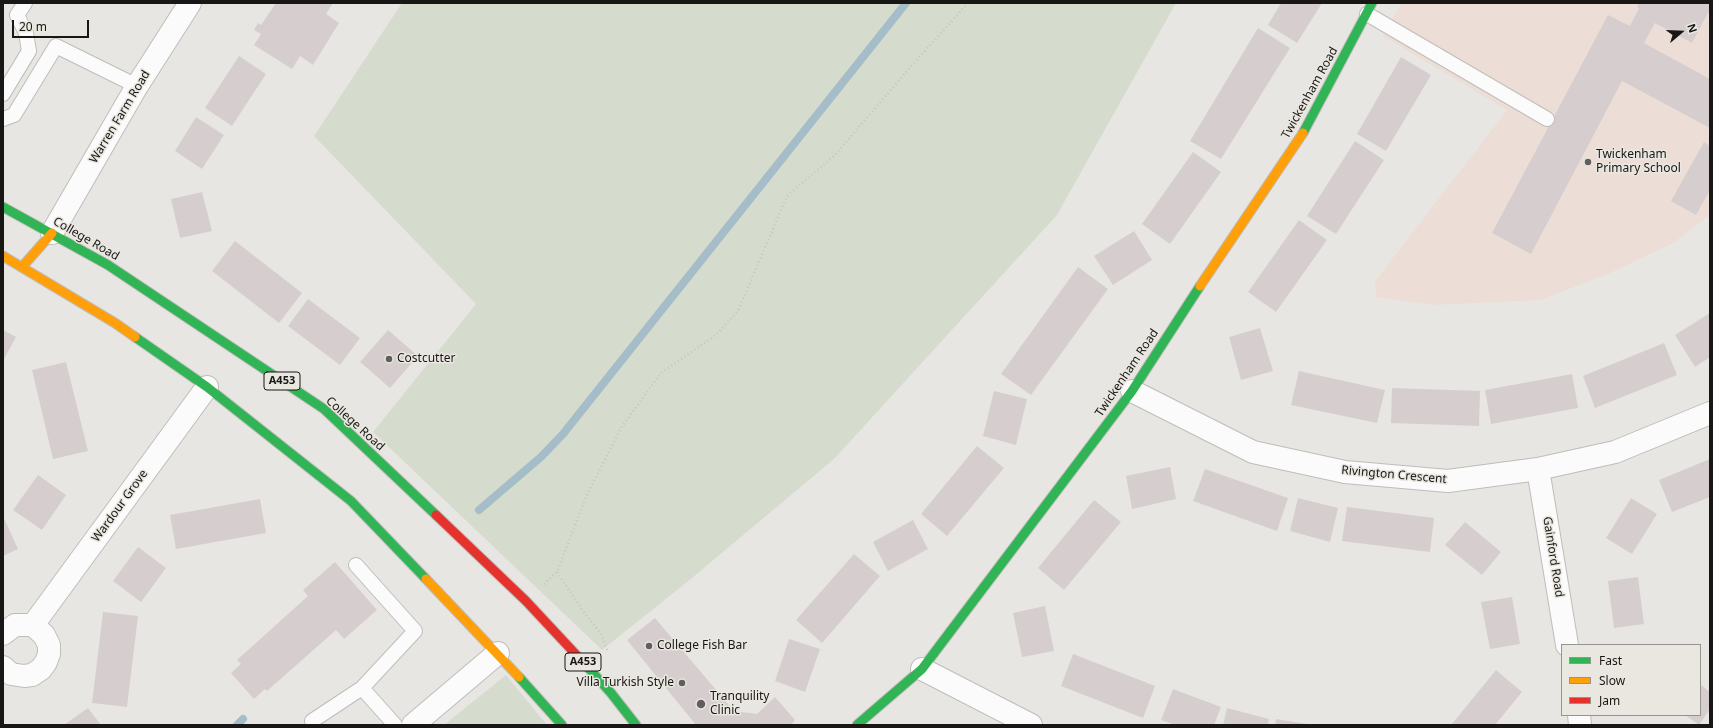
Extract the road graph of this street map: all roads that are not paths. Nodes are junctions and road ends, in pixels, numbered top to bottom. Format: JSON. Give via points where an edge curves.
{"nodes":[{"id":1,"x":25,"y":3,"type":"edge"},
{"id":2,"x":190,"y":3,"type":"edge"},
{"id":3,"x":1369,"y":8,"type":"edge"},
{"id":4,"x":137,"y":86,"type":"junction"},
{"id":5,"x":3,"y":94,"type":"edge"},
{"id":6,"x":3,"y":119,"type":"edge"},
{"id":7,"x":1547,"y":119,"type":"dead end"},
{"id":8,"x":3,"y":207,"type":"edge"},
{"id":9,"x":52,"y":233,"type":"junction"},
{"id":10,"x":3,"y":256,"type":"edge"},
{"id":11,"x":22,"y":267,"type":"junction"},
{"id":12,"x":207,"y":387,"type":"junction"},
{"id":13,"x":1132,"y":391,"type":"junction"},
{"id":14,"x":1710,"y":413,"type":"edge"},
{"id":15,"x":1538,"y":469,"type":"junction"},
{"id":16,"x":356,"y":565,"type":"dead end"},
{"id":17,"x":34,"y":625,"type":"junction"},
{"id":18,"x":3,"y":634,"type":"edge"},
{"id":19,"x":1567,"y":644,"type":"edge"},
{"id":20,"x":498,"y":653,"type":"junction"},
{"id":21,"x":3,"y":667,"type":"edge"},
{"id":22,"x":922,"y":669,"type":"junction"},
{"id":23,"x":362,"y":688,"type":"junction"},
{"id":24,"x":312,"y":721,"type":"dead end"},
{"id":25,"x":395,"y":725,"type":"edge"},
{"id":26,"x":413,"y":725,"type":"edge"},
{"id":27,"x":562,"y":725,"type":"edge"},
{"id":28,"x":636,"y":725,"type":"edge"},
{"id":29,"x":857,"y":725,"type":"edge"},
{"id":30,"x":1031,"y":725,"type":"edge"}],
"edges":[{"from":1,"to":5,"type":"lane","via":[[17,15],[26,33],[29,51]]},
{"from":2,"to":4,"type":"street","name":"Warren Farm Road"},
{"from":3,"to":7,"type":"lane"},
{"from":3,"to":13,"type":"main road","name":"Twickenham Road","via":[[1308,126]]},
{"from":4,"to":6,"type":"lane","via":[[56,46],[14,116]]},
{"from":4,"to":9,"type":"street","name":"Warren Farm Road"},
{"from":8,"to":9,"type":"main road","name":"College Road","number":"A453"},
{"from":9,"to":11,"type":"main road"},
{"from":9,"to":28,"type":"main road","name":"College Road","number":"A453","via":[[108,265],[324,409],[526,601],[611,693]]},
{"from":10,"to":11,"type":"main road"},
{"from":11,"to":12,"type":"main road","via":[[115,323]]},
{"from":12,"to":17,"type":"street","name":"Wardour Grove"},
{"from":12,"to":20,"type":"main road","via":[[289,454],[351,500]]},
{"from":13,"to":15,"type":"street","name":"Rivington Crescent","via":[[1253,452],[1345,472],[1448,481]]},
{"from":13,"to":22,"type":"main road","name":"Twickenham Road"},
{"from":14,"to":15,"type":"street","name":"Rivington Crescent","via":[[1616,452]]},
{"from":15,"to":19,"type":"street","name":"Gainford Road"},
{"from":16,"to":23,"type":"lane","via":[[415,631]]},
{"from":17,"to":18,"type":"street","via":[[15,625]]},
{"from":17,"to":21,"type":"street","via":[[49,645],[48,658],[41,669],[32,675],[24,676],[11,674]]},
{"from":20,"to":26,"type":"street"},
{"from":20,"to":27,"type":"main road"},
{"from":22,"to":29,"type":"main road","name":"Twickenham Road"},
{"from":22,"to":30,"type":"street"},
{"from":23,"to":24,"type":"lane"},
{"from":23,"to":25,"type":"lane"}]}
